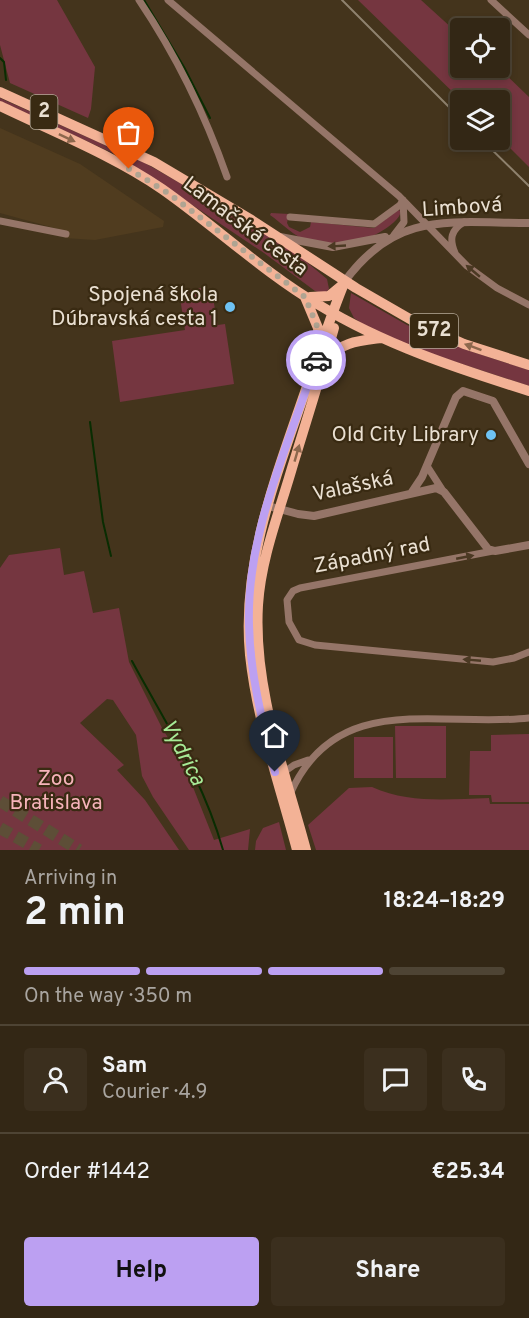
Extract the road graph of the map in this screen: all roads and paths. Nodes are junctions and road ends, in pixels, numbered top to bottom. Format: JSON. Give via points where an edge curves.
{"nodes":[{"id":1,"x":139,"y":0,"type":"edge"},
{"id":2,"x":168,"y":0,"type":"edge"},
{"id":3,"x":491,"y":0,"type":"edge"},
{"id":4,"x":529,"y":35,"type":"edge"},
{"id":5,"x":0,"y":92,"type":"edge"},
{"id":6,"x":0,"y":106,"type":"edge"},
{"id":7,"x":227,"y":177,"type":"dead end"},
{"id":8,"x":403,"y":200,"type":"junction"},
{"id":9,"x":290,"y":217,"type":"dead end"},
{"id":10,"x":0,"y":220,"type":"edge"},
{"id":11,"x":464,"y":222,"type":"junction"},
{"id":12,"x":529,"y":223,"type":"edge"},
{"id":13,"x":429,"y":225,"type":"junction"},
{"id":14,"x":66,"y":234,"type":"dead end"},
{"id":15,"x":394,"y":235,"type":"junction"},
{"id":16,"x":278,"y":236,"type":"junction"},
{"id":17,"x":456,"y":255,"type":"junction"},
{"id":18,"x":345,"y":281,"type":"junction"},
{"id":19,"x":305,"y":297,"type":"junction"},
{"id":20,"x":529,"y":306,"type":"edge"},
{"id":21,"x":334,"y":314,"type":"junction"},
{"id":22,"x":381,"y":339,"type":"junction"},
{"id":23,"x":320,"y":360,"type":"junction"},
{"id":24,"x":529,"y":365,"type":"edge"},
{"id":25,"x":529,"y":391,"type":"edge"},
{"id":26,"x":529,"y":464,"type":"edge"},
{"id":27,"x":427,"y":466,"type":"junction"},
{"id":28,"x":412,"y":492,"type":"junction"},
{"id":29,"x":444,"y":492,"type":"junction"},
{"id":30,"x":273,"y":507,"type":"junction"},
{"id":31,"x":529,"y":545,"type":"edge"},
{"id":32,"x":495,"y":551,"type":"junction"},
{"id":33,"x":529,"y":652,"type":"edge"},
{"id":34,"x":529,"y":718,"type":"edge"},
{"id":35,"x":308,"y":760,"type":"junction"},
{"id":36,"x":281,"y":777,"type":"junction"},
{"id":37,"x":291,"y":792,"type":"junction"},
{"id":38,"x":285,"y":804,"type":"junction"},
{"id":39,"x":297,"y":850,"type":"edge"},
{"id":40,"x":306,"y":850,"type":"edge"}],
"edges":[{"from":1,"to":7,"type":"street","via":[[180,68]]},
{"from":2,"to":8,"type":"street"},
{"from":3,"to":4,"type":"street"},
{"from":5,"to":16,"type":"main road","name":"Lamačská cesta","number":"2","via":[[154,162]]},
{"from":6,"to":19,"type":"main road","name":"Lamačská cesta","number":"2","one_way":true,"via":[[155,184]]},
{"from":8,"to":9,"type":"street","via":[[374,224]]},
{"from":8,"to":13,"type":"street"},
{"from":8,"to":15,"type":"street","via":[[404,222]]},
{"from":10,"to":14,"type":"street"},
{"from":11,"to":12,"type":"street","name":"Limbová"},
{"from":11,"to":13,"type":"street","name":"Limbová"},
{"from":11,"to":17,"type":"street","via":[[452,236]]},
{"from":13,"to":15,"type":"street","name":"Limbová"},
{"from":13,"to":17,"type":"street"},
{"from":15,"to":16,"type":"street","one_way":true,"via":[[333,247]]},
{"from":15,"to":18,"type":"street","name":"Limbová","via":[[373,249]]},
{"from":16,"to":18,"type":"main road","name":"Lamačská cesta","number":"2"},
{"from":20,"to":17,"type":"street","one_way":true,"via":[[482,278]]},
{"from":18,"to":19,"type":"main road","via":[[329,296]]},
{"from":18,"to":21,"type":"main road"},
{"from":24,"to":18,"type":"main road","number":"572","one_way":true,"via":[[440,333]]},
{"from":19,"to":21,"type":"main road","name":"Lamačská cesta","number":"572"},
{"from":19,"to":23,"type":"main road","via":[[319,331]]},
{"from":21,"to":22,"type":"main road","number":"572"},
{"from":21,"to":23,"type":"main road"},
{"from":22,"to":23,"type":"main road","via":[[346,343]]},
{"from":22,"to":25,"type":"main road","number":"572"},
{"from":23,"to":30,"type":"main road"},
{"from":26,"to":27,"type":"street","name":"Valašská","via":[[493,401],[466,391],[456,397]]},
{"from":27,"to":28,"type":"street","name":"Valašská"},
{"from":27,"to":29,"type":"street"},
{"from":28,"to":29,"type":"street","name":"Valašská","via":[[429,488]]},
{"from":28,"to":30,"type":"street","name":"Valašská","via":[[314,516]]},
{"from":29,"to":32,"type":"street","via":[[481,542]]},
{"from":30,"to":36,"type":"main road","via":[[258,621],[266,699]]},
{"from":31,"to":32,"type":"street","name":"Západný rad"},
{"from":33,"to":32,"type":"street","name":"Západný rad","one_way":true,"via":[[493,662],[315,645],[299,640],[289,622],[287,600],[300,588]]},
{"from":34,"to":35,"type":"street","via":[[389,719],[342,735]]},
{"from":35,"to":36,"type":"street","via":[[294,765]]},
{"from":35,"to":37,"type":"street"},
{"from":36,"to":37,"type":"main road"},
{"from":36,"to":38,"type":"main road"},
{"from":37,"to":38,"type":"main road"},
{"from":37,"to":40,"type":"main road"},
{"from":38,"to":39,"type":"main road"}]}
